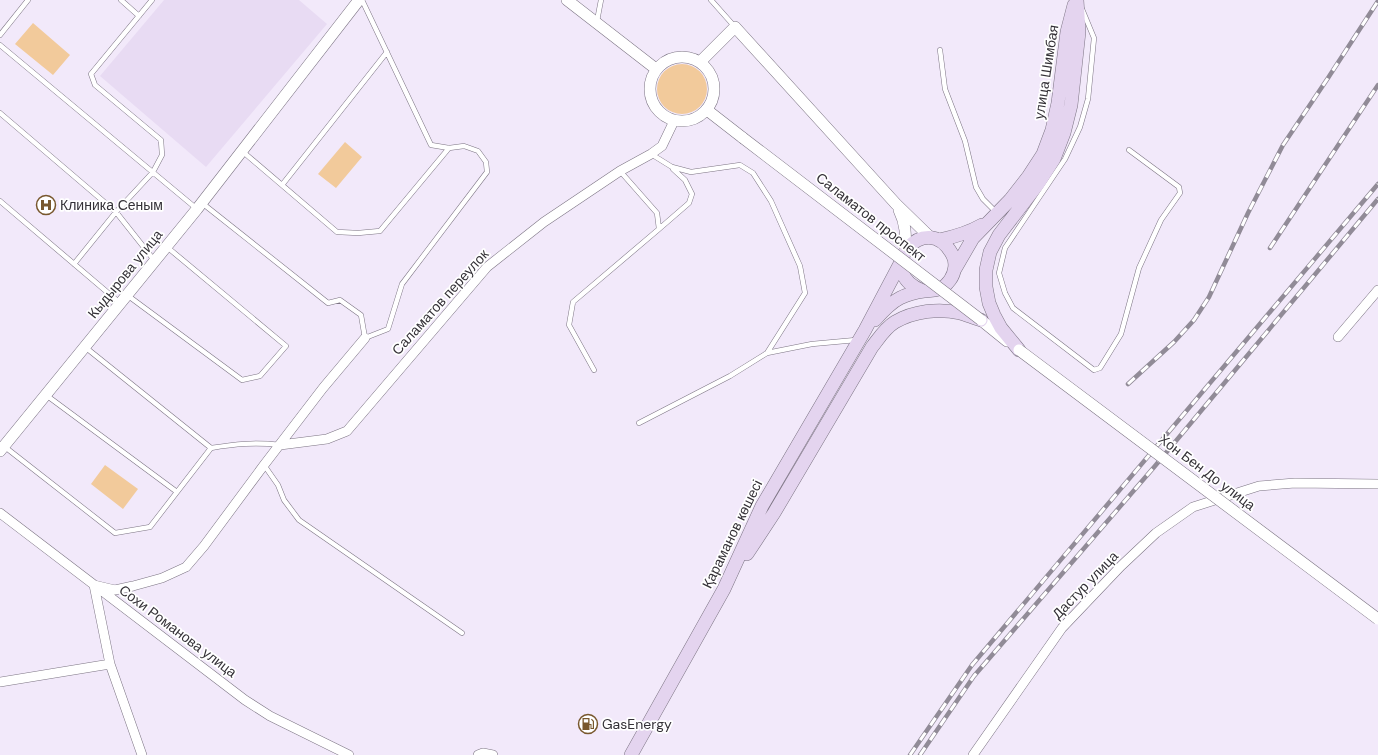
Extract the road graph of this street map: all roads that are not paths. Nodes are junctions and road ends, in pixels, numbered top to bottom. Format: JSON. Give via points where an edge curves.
{"nodes":[{"id":1,"x":28,"y":0,"type":"edge"},
{"id":2,"x":121,"y":0,"type":"edge"},
{"id":3,"x":152,"y":0,"type":"edge"},
{"id":4,"x":360,"y":0,"type":"edge"},
{"id":5,"x":567,"y":0,"type":"edge"},
{"id":6,"x":601,"y":0,"type":"edge"},
{"id":7,"x":711,"y":0,"type":"edge"},
{"id":8,"x":1077,"y":0,"type":"edge"},
{"id":9,"x":139,"y":16,"type":"junction"},
{"id":10,"x":596,"y":23,"type":"junction"},
{"id":11,"x":735,"y":27,"type":"junction"},
{"id":12,"x":0,"y":35,"type":"edge"},
{"id":13,"x":0,"y":45,"type":"edge"},
{"id":14,"x":940,"y":50,"type":"dead end"},
{"id":15,"x":387,"y":52,"type":"junction"},
{"id":16,"x":700,"y":62,"type":"junction"},
{"id":17,"x":656,"y":69,"type":"junction"},
{"id":18,"x":707,"y":110,"type":"junction"},
{"id":19,"x":0,"y":113,"type":"edge"},
{"id":20,"x":674,"y":121,"type":"junction"},
{"id":21,"x":449,"y":148,"type":"junction"},
{"id":22,"x":1129,"y":150,"type":"dead end"},
{"id":23,"x":242,"y":151,"type":"junction"},
{"id":24,"x":651,"y":154,"type":"junction"},
{"id":25,"x":672,"y":167,"type":"junction"},
{"id":26,"x":620,"y":171,"type":"junction"},
{"id":27,"x":153,"y":172,"type":"junction"},
{"id":28,"x":282,"y":185,"type":"junction"},
{"id":29,"x":0,"y":201,"type":"edge"},
{"id":30,"x":896,"y":204,"type":"junction"},
{"id":31,"x":200,"y":206,"type":"junction"},
{"id":32,"x":116,"y":212,"type":"junction"},
{"id":33,"x":997,"y":214,"type":"junction"},
{"id":34,"x":987,"y":223,"type":"junction"},
{"id":35,"x":659,"y":229,"type":"junction"},
{"id":36,"x":935,"y":239,"type":"junction"},
{"id":37,"x":166,"y":246,"type":"junction"},
{"id":38,"x":903,"y":255,"type":"junction"},
{"id":39,"x":154,"y":260,"type":"junction"},
{"id":40,"x":74,"y":264,"type":"junction"},
{"id":41,"x":955,"y":269,"type":"junction"},
{"id":42,"x":1378,"y":290,"type":"edge"},
{"id":43,"x":923,"y":291,"type":"junction"},
{"id":44,"x":124,"y":299,"type":"junction"},
{"id":45,"x":981,"y":320,"type":"junction"},
{"id":46,"x":863,"y":335,"type":"junction"},
{"id":47,"x":1338,"y":337,"type":"dead end"},
{"id":48,"x":365,"y":338,"type":"junction"},
{"id":49,"x":85,"y":347,"type":"junction"},
{"id":50,"x":1019,"y":350,"type":"junction"},
{"id":51,"x":767,"y":353,"type":"junction"},
{"id":52,"x":594,"y":370,"type":"dead end"},
{"id":53,"x":46,"y":395,"type":"junction"},
{"id":54,"x":639,"y":423,"type":"dead end"},
{"id":55,"x":280,"y":445,"type":"junction"},
{"id":56,"x":211,"y":448,"type":"junction"},
{"id":57,"x":2,"y":449,"type":"edge"},
{"id":58,"x":264,"y":465,"type":"junction"},
{"id":59,"x":1378,"y":484,"type":"edge"},
{"id":60,"x":177,"y":492,"type":"junction"},
{"id":61,"x":0,"y":514,"type":"edge"},
{"id":62,"x":94,"y":585,"type":"junction"},
{"id":63,"x":724,"y":589,"type":"junction"},
{"id":64,"x":1378,"y":619,"type":"edge"},
{"id":65,"x":462,"y":633,"type":"dead end"},
{"id":66,"x":110,"y":664,"type":"junction"},
{"id":67,"x":0,"y":682,"type":"edge"},
{"id":68,"x":142,"y":755,"type":"edge"},
{"id":69,"x":349,"y":755,"type":"edge"},
{"id":70,"x":478,"y":755,"type":"edge"},
{"id":71,"x":493,"y":755,"type":"edge"},
{"id":72,"x":631,"y":755,"type":"edge"},
{"id":73,"x":973,"y":755,"type":"edge"}],
"edges":[{"from":1,"to":12,"type":"lane"},
{"from":2,"to":9,"type":"lane"},
{"from":3,"to":9,"type":"lane"},
{"from":4,"to":15,"type":"lane"},
{"from":4,"to":23,"type":"street","name":"Кыдырова улица"},
{"from":5,"to":10,"type":"street"},
{"from":6,"to":10,"type":"lane"},
{"from":7,"to":11,"type":"lane"},
{"from":8,"to":22,"type":"lane","via":[[1094,38],[1088,99],[1080,127],[1065,158],[1005,248],[999,273],[1013,308],[1094,370],[1100,368],[1120,334],[1139,268],[1161,220],[1180,193],[1179,187]]},
{"from":8,"to":33,"type":"main road","name":"улица Шимбая","via":[[1067,32],[1052,130],[1043,154],[1028,177]]},
{"from":8,"to":50,"type":"main road","via":[[1079,32],[1064,133],[1054,159],[999,235],[990,252],[986,270],[989,303],[1001,328]]},
{"from":9,"to":27,"type":"lane","via":[[91,74],[95,85],[161,140],[162,155]]},
{"from":10,"to":17,"type":"street"},
{"from":11,"to":16,"type":"street"},
{"from":11,"to":30,"type":"street"},
{"from":13,"to":27,"type":"lane"},
{"from":14,"to":33,"type":"lane","via":[[945,89],[965,141],[976,187]]},
{"from":15,"to":21,"type":"lane","via":[[431,145]]},
{"from":15,"to":28,"type":"lane"},
{"from":16,"to":17,"type":"street","via":[[689,57],[676,57],[665,61]]},
{"from":16,"to":18,"type":"street","via":[[709,72],[714,84],[713,98]]},
{"from":17,"to":20,"type":"street","via":[[650,81],[649,94],[662,116]]},
{"from":18,"to":20,"type":"street","via":[[698,118],[686,122]]},
{"from":18,"to":45,"type":"street","name":"Саламатов проспект","bridge":true},
{"from":19,"to":32,"type":"lane"},
{"from":20,"to":24,"type":"street","name":"Саламатов переулок","via":[[662,146]]},
{"from":21,"to":28,"type":"lane","via":[[380,230],[337,232]]},
{"from":21,"to":48,"type":"lane","via":[[464,146],[478,151],[486,162],[487,172],[402,284],[388,329]]},
{"from":23,"to":28,"type":"lane"},
{"from":23,"to":31,"type":"street","name":"Кыдырова улица"},
{"from":24,"to":25,"type":"lane"},
{"from":24,"to":26,"type":"street","name":"Саламатов переулок"},
{"from":25,"to":35,"type":"lane","via":[[685,180],[692,194],[689,204]]},
{"from":25,"to":51,"type":"lane","via":[[691,172],[740,165],[753,173],[771,201],[800,266],[805,293]]},
{"from":26,"to":35,"type":"lane","via":[[657,213]]},
{"from":26,"to":55,"type":"street","name":"Саламатов переулок","via":[[544,222],[487,267],[347,430],[327,439]]},
{"from":27,"to":31,"type":"lane"},
{"from":27,"to":32,"type":"lane"},
{"from":29,"to":40,"type":"lane"},
{"from":30,"to":36,"type":"street"},
{"from":30,"to":38,"type":"street","via":[[904,220],[906,234]]},
{"from":31,"to":37,"type":"street","name":"Кыдырова улица"},
{"from":31,"to":48,"type":"lane","via":[[328,304],[340,300],[361,315]]},
{"from":32,"to":39,"type":"lane"},
{"from":32,"to":40,"type":"lane"},
{"from":33,"to":34,"type":"main road","name":"улица Шимбая"},
{"from":34,"to":36,"type":"main road","via":[[955,237]]},
{"from":34,"to":41,"type":"main road","via":[[973,238]]},
{"from":35,"to":52,"type":"lane","via":[[573,302],[569,325]]},
{"from":36,"to":38,"type":"main road","via":[[921,238],[912,243]]},
{"from":36,"to":41,"type":"main road","via":[[948,246],[954,257]]},
{"from":37,"to":39,"type":"street","name":"Кыдырова улица"},
{"from":37,"to":44,"type":"lane","via":[[286,346],[260,376],[242,380]]},
{"from":38,"to":43,"type":"main road","via":[[904,276],[915,288]]},
{"from":38,"to":46,"type":"main road"},
{"from":39,"to":44,"type":"street","name":"Кыдырова улица"},
{"from":40,"to":44,"type":"lane"},
{"from":41,"to":43,"type":"main road","via":[[950,280],[940,289],[932,292]]},
{"from":42,"to":47,"type":"street"},
{"from":43,"to":46,"type":"main road","via":[[900,298],[883,311]]},
{"from":44,"to":49,"type":"street","name":"Кыдырова улица"},
{"from":45,"to":50,"type":"street","name":"Саламатов проспект"},
{"from":45,"to":63,"type":"main road","via":[[960,313],[925,311],[894,323],[881,334],[774,513]]},
{"from":46,"to":51,"type":"lane"},
{"from":46,"to":63,"type":"main road","name":"Қараманов көшесі","via":[[762,506]]},
{"from":48,"to":55,"type":"street"},
{"from":49,"to":53,"type":"street","name":"Кыдырова улица"},
{"from":49,"to":56,"type":"lane"},
{"from":50,"to":64,"type":"street","name":"Хон Бен До улица","bridge":true},
{"from":51,"to":54,"type":"lane","via":[[730,376]]},
{"from":53,"to":57,"type":"street","name":"Кыдырова улица"},
{"from":53,"to":60,"type":"lane"},
{"from":55,"to":56,"type":"lane","via":[[258,443]]},
{"from":55,"to":58,"type":"street"},
{"from":56,"to":60,"type":"lane"},
{"from":57,"to":60,"type":"lane","via":[[115,533],[150,528]]},
{"from":58,"to":62,"type":"street","via":[[186,567],[162,578],[115,590]]},
{"from":58,"to":65,"type":"lane","via":[[299,520]]},
{"from":59,"to":73,"type":"street","name":"Дастур улица","via":[[1295,483],[1259,486],[1193,508],[1156,533],[1062,628]]},
{"from":61,"to":62,"type":"street","name":"Сохи Романова улица"},
{"from":62,"to":66,"type":"street"},
{"from":62,"to":69,"type":"street","name":"Сохи Романова улица","via":[[245,700],[270,716]]},
{"from":63,"to":72,"type":"main road","name":"Қараманов көшесі"},
{"from":66,"to":67,"type":"street"},
{"from":66,"to":68,"type":"street"},
{"from":70,"to":71,"type":"street"}]}
